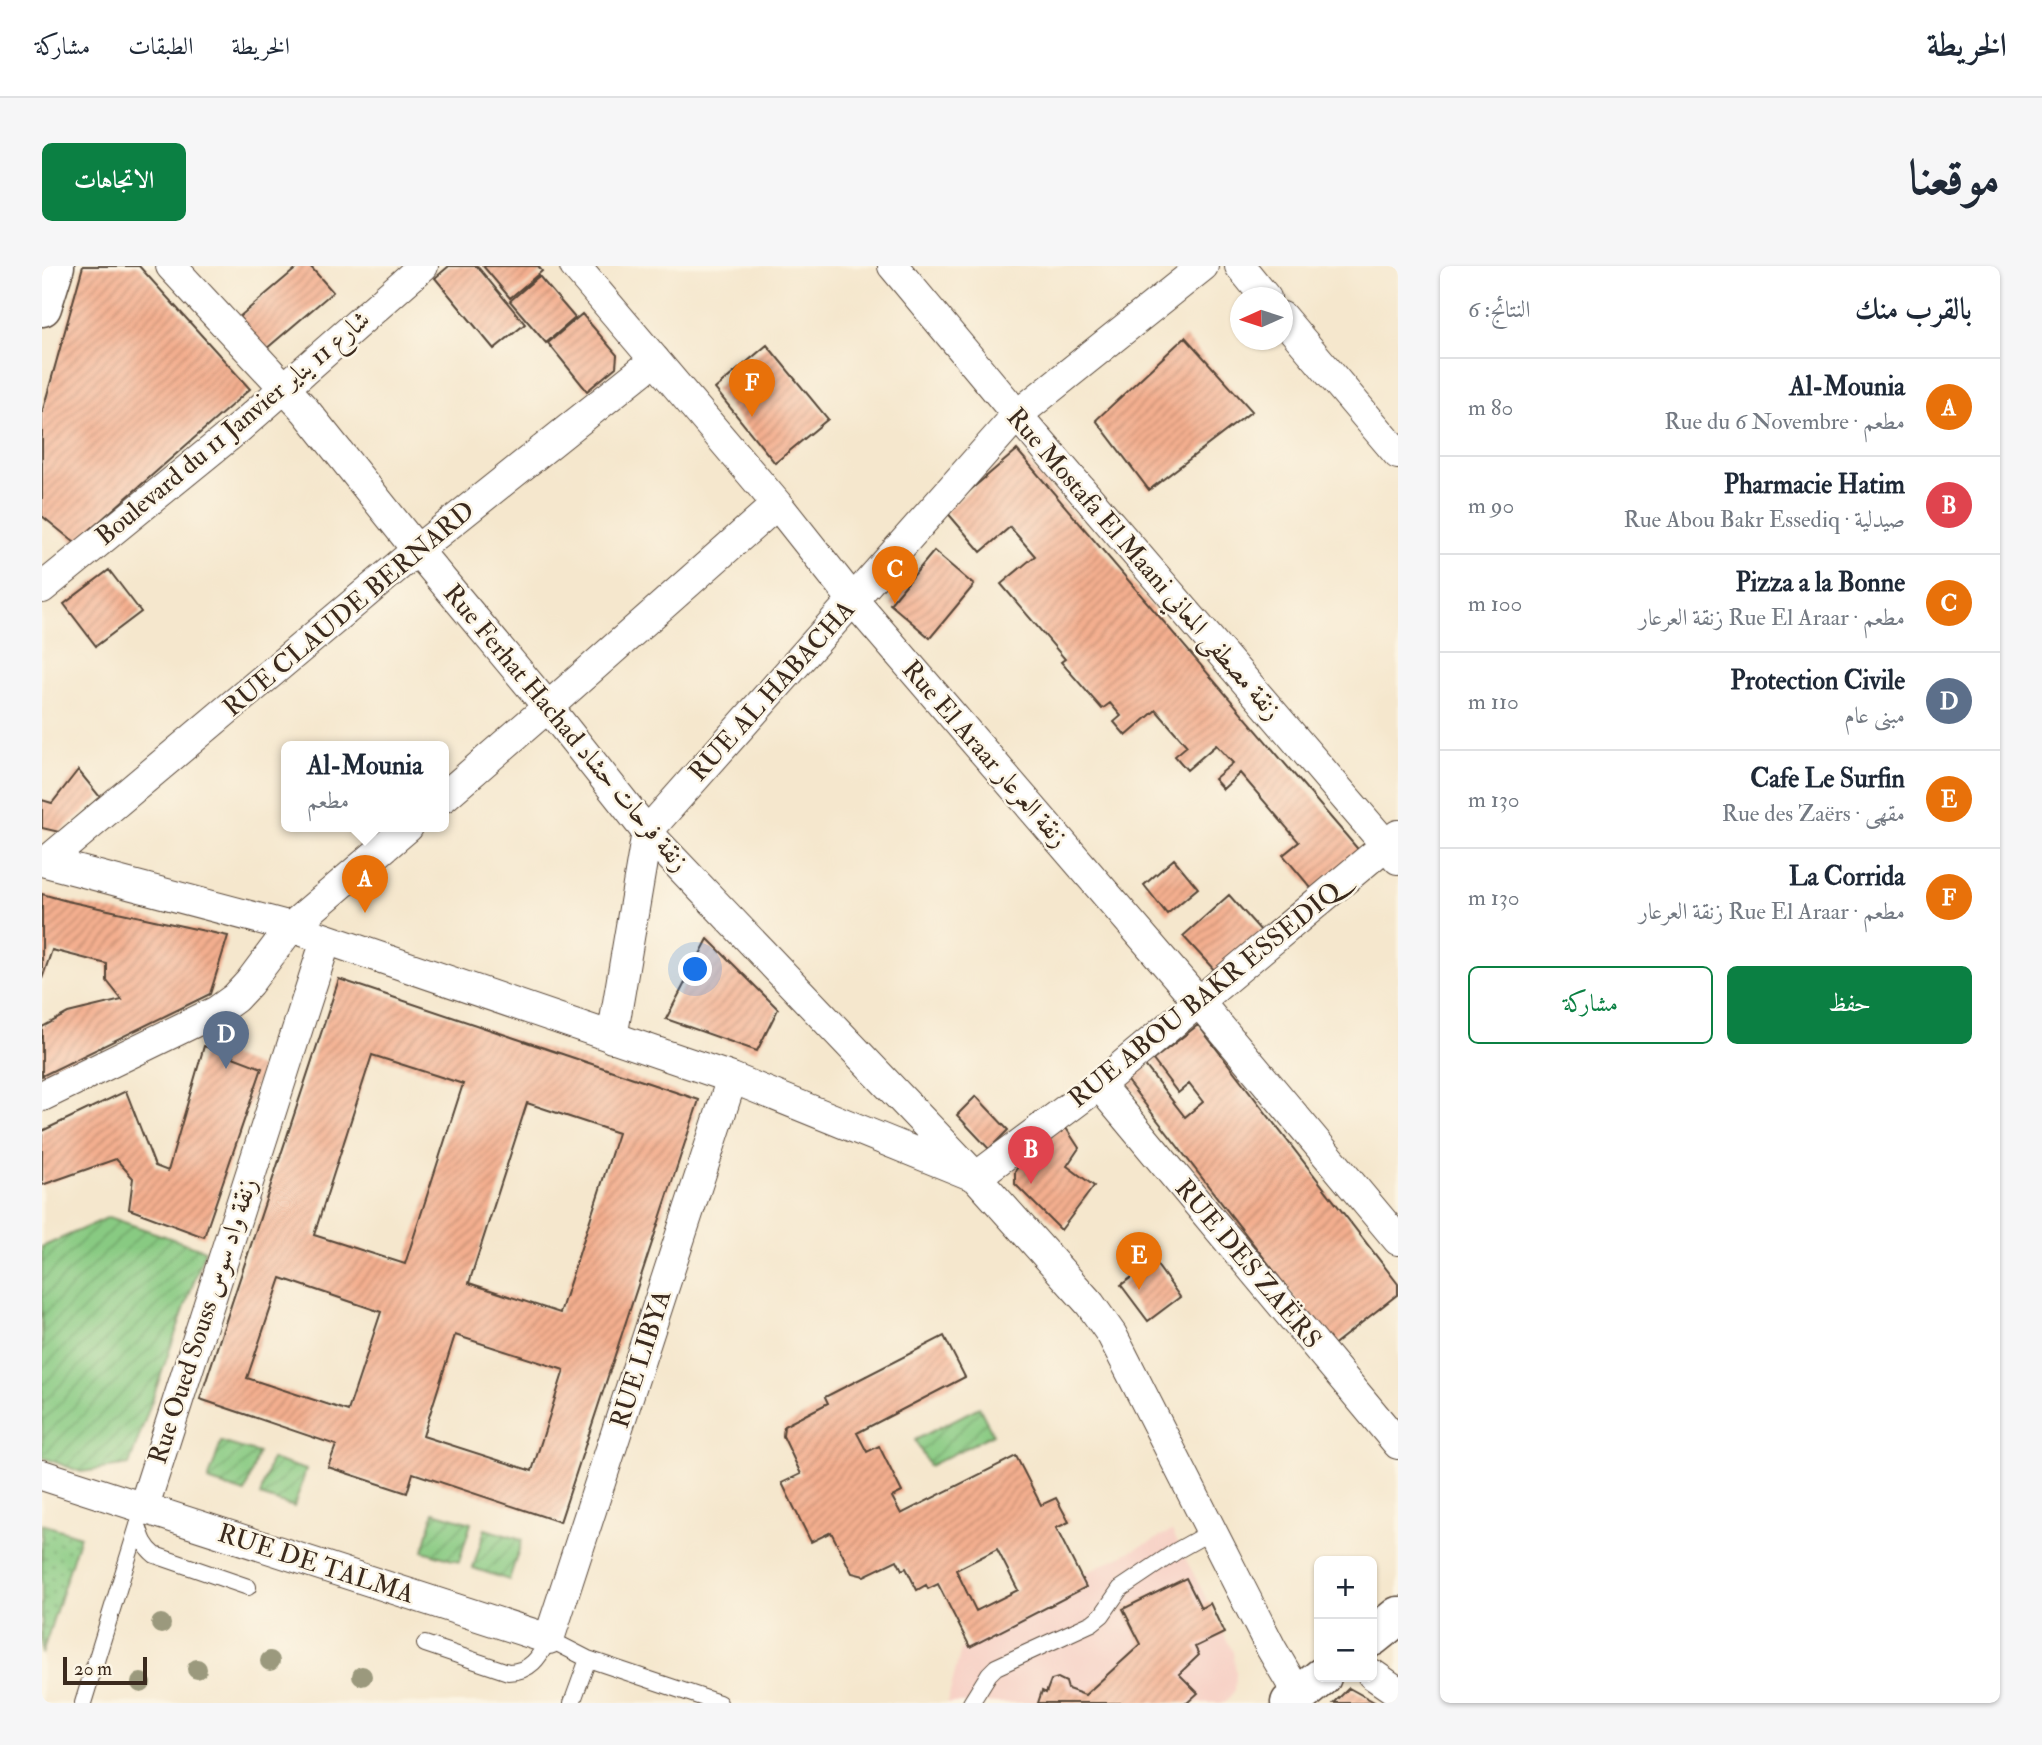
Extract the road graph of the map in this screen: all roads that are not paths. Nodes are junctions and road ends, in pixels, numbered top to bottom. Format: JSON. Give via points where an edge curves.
{"nodes":[{"id":1,"x":171,"y":266,"type":"edge"},
{"id":2,"x":423,"y":266,"type":"edge"},
{"id":3,"x":575,"y":266,"type":"edge"},
{"id":4,"x":892,"y":266,"type":"edge"},
{"id":5,"x":1203,"y":266,"type":"edge"},
{"id":6,"x":1240,"y":266,"type":"edge"},
{"id":7,"x":1257,"y":287,"type":"edge"},
{"id":8,"x":1293,"y":329,"type":"edge"},
{"id":9,"x":654,"y":360,"type":"junction"},
{"id":10,"x":284,"y":388,"type":"junction"},
{"id":11,"x":1017,"y":415,"type":"junction"},
{"id":12,"x":1398,"y":454,"type":"edge"},
{"id":13,"x":776,"y":504,"type":"junction"},
{"id":14,"x":417,"y":550,"type":"junction"},
{"id":15,"x":42,"y":588,"type":"edge"},
{"id":16,"x":853,"y":600,"type":"junction"},
{"id":17,"x":548,"y":707,"type":"junction"},
{"id":18,"x":449,"y":793,"type":"edge"},
{"id":19,"x":402,"y":832,"type":"edge"},
{"id":20,"x":647,"y":832,"type":"junction"},
{"id":21,"x":1394,"y":847,"type":"edge"},
{"id":22,"x":44,"y":862,"type":"edge"},
{"id":23,"x":291,"y":928,"type":"junction"},
{"id":24,"x":326,"y":940,"type":"junction"},
{"id":25,"x":1198,"y":1001,"type":"junction"},
{"id":26,"x":612,"y":1038,"type":"junction"},
{"id":27,"x":732,"y":1078,"type":"junction"},
{"id":28,"x":1099,"y":1085,"type":"junction"},
{"id":29,"x":42,"y":1096,"type":"edge"},
{"id":30,"x":976,"y":1177,"type":"junction"},
{"id":31,"x":1398,"y":1240,"type":"edge"},
{"id":32,"x":1398,"y":1444,"type":"edge"},
{"id":33,"x":42,"y":1475,"type":"edge"},
{"id":34,"x":141,"y":1516,"type":"junction"},
{"id":35,"x":1212,"y":1531,"type":"junction"},
{"id":36,"x":248,"y":1587,"type":"dead end"},
{"id":37,"x":1398,"y":1616,"type":"edge"},
{"id":38,"x":1377,"y":1633,"type":"edge"},
{"id":39,"x":549,"y":1639,"type":"junction"},
{"id":40,"x":425,"y":1644,"type":"dead end"},
{"id":41,"x":588,"y":1659,"type":"junction"},
{"id":42,"x":1377,"y":1677,"type":"edge"},
{"id":43,"x":1304,"y":1692,"type":"edge"},
{"id":44,"x":1398,"y":1692,"type":"edge"},
{"id":45,"x":83,"y":1703,"type":"edge"},
{"id":46,"x":572,"y":1703,"type":"edge"},
{"id":47,"x":719,"y":1703,"type":"edge"},
{"id":48,"x":971,"y":1703,"type":"edge"}],
"edges":[{"from":1,"to":10,"type":"street","name":"Rue Ferhat Hachad زنقة فرحات حشاد"},
{"from":2,"to":10,"type":"street","name":"Boulevard du 11 Janvier شارع 11 يناير"},
{"from":3,"to":9,"type":"street","name":"Rue El Araar زنقة العرعار"},
{"from":4,"to":11,"type":"street","name":"Rue Mostafa El Maani زنقة مصطفى المعاني"},
{"from":5,"to":11,"type":"street","name":"RUE AL HABACHA"},
{"from":6,"to":7,"type":"street"},
{"from":8,"to":12,"type":"street"},
{"from":9,"to":13,"type":"street","name":"Rue El Araar زنقة العرعار"},
{"from":9,"to":14,"type":"street","name":"RUE CLAUDE BERNARD"},
{"from":10,"to":14,"type":"street","name":"Rue Ferhat Hachad زنقة فرحات حشاد"},
{"from":10,"to":15,"type":"street","name":"Boulevard du 11 Janvier شارع 11 يناير"},
{"from":11,"to":16,"type":"street","name":"RUE AL HABACHA"},
{"from":11,"to":21,"type":"street","name":"Rue Mostafa El Maani زنقة مصطفى المعاني"},
{"from":13,"to":16,"type":"street","name":"Rue El Araar زنقة العرعار"},
{"from":13,"to":17,"type":"street"},
{"from":14,"to":17,"type":"street","name":"Rue Ferhat Hachad زنقة فرحات حشاد"},
{"from":14,"to":22,"type":"street","name":"RUE CLAUDE BERNARD"},
{"from":16,"to":20,"type":"street","name":"RUE AL HABACHA"},
{"from":16,"to":25,"type":"street","name":"Rue El Araar زنقة العرعار"},
{"from":17,"to":18,"type":"street"},
{"from":17,"to":20,"type":"street","name":"Rue Ferhat Hachad زنقة فرحات حشاد"},
{"from":19,"to":23,"type":"street"},
{"from":20,"to":26,"type":"street"},
{"from":20,"to":30,"type":"street","name":"Rue Ferhat Hachad زنقة فرحات حشاد"},
{"from":21,"to":25,"type":"street","name":"RUE ABOU BAKR ESSEDIQ"},
{"from":22,"to":23,"type":"street"},
{"from":23,"to":24,"type":"street"},
{"from":23,"to":29,"type":"street","via":[[249,983],[217,1011]]},
{"from":24,"to":26,"type":"street"},
{"from":24,"to":34,"type":"street","name":"Rue Oued Souss زنقة واد سوس"},
{"from":25,"to":28,"type":"street","name":"RUE ABOU BAKR ESSEDIQ"},
{"from":25,"to":31,"type":"street","name":"Rue El Araar زنقة العرعار"},
{"from":26,"to":27,"type":"street"},
{"from":27,"to":30,"type":"street"},
{"from":27,"to":39,"type":"street","name":"RUE LIBYA"},
{"from":28,"to":30,"type":"street","name":"RUE ABOU BAKR ESSEDIQ"},
{"from":28,"to":32,"type":"street","name":"RUE DES ZAËRS"},
{"from":30,"to":35,"type":"street","name":"Rue Ferhat Hachad زنقة فرحات حشاد","via":[[1090,1304],[1112,1335]]},
{"from":33,"to":34,"type":"street","name":"RUE DE TALMA"},
{"from":34,"to":36,"type":"lane","via":[[142,1540],[155,1555]]},
{"from":34,"to":39,"type":"street","name":"RUE DE TALMA","via":[[213,1532]]},
{"from":34,"to":45,"type":"lane","name":"Rue Oued Souss زنقة واد سوس"},
{"from":35,"to":43,"type":"street","name":"Rue Ferhat Hachad زنقة فرحات حشاد","via":[[1270,1648]]},
{"from":35,"to":48,"type":"lane","via":[[1120,1589],[1092,1623],[996,1667]]},
{"from":37,"to":38,"type":"street"},
{"from":39,"to":40,"type":"lane","via":[[537,1660],[519,1672]]},
{"from":39,"to":41,"type":"lane","name":"RUE DE TALMA"},
{"from":41,"to":46,"type":"lane"},
{"from":41,"to":47,"type":"lane","name":"RUE DE TALMA"},
{"from":42,"to":44,"type":"street"}]}
